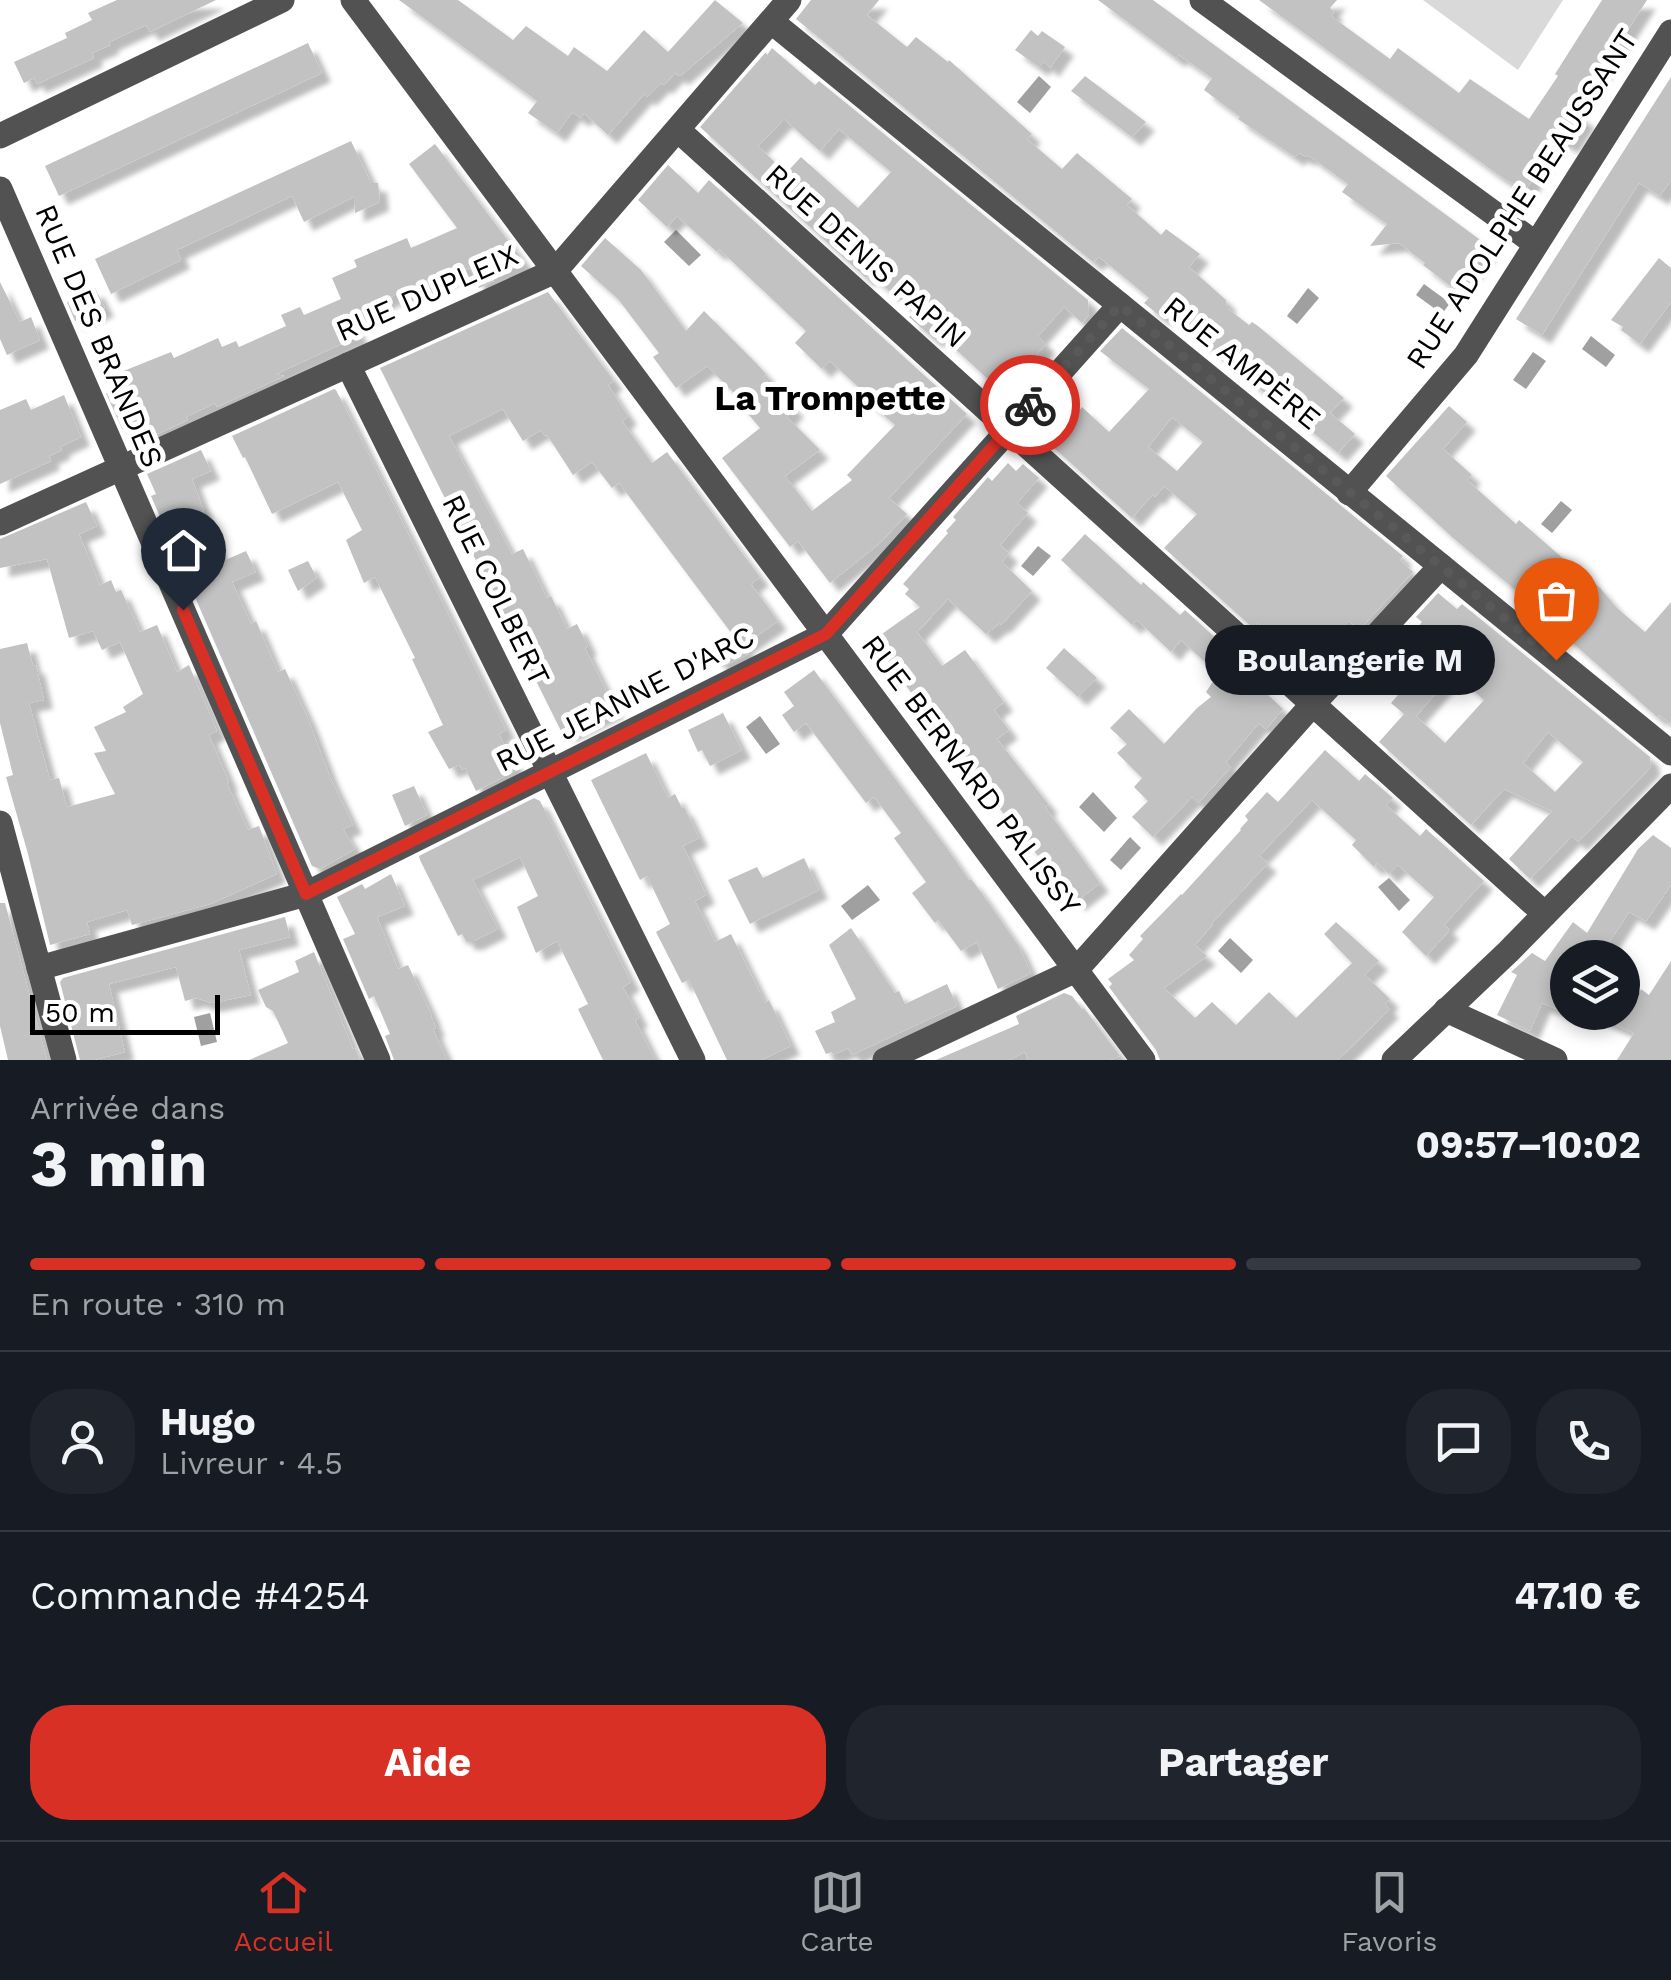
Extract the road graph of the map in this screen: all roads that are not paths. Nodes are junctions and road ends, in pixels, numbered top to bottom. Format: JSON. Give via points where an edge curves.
{"nodes":[{"id":1,"x":282,"y":0,"type":"edge"},
{"id":2,"x":353,"y":0,"type":"edge"},
{"id":3,"x":789,"y":0,"type":"edge"},
{"id":4,"x":1202,"y":0,"type":"edge"},
{"id":5,"x":772,"y":22,"type":"junction"},
{"id":6,"x":1671,"y":32,"type":"edge"},
{"id":7,"x":678,"y":130,"type":"junction"},
{"id":8,"x":0,"y":136,"type":"edge"},
{"id":9,"x":0,"y":188,"type":"edge"},
{"id":10,"x":1536,"y":244,"type":"junction"},
{"id":11,"x":555,"y":271,"type":"junction"},
{"id":12,"x":1120,"y":305,"type":"junction"},
{"id":13,"x":348,"y":365,"type":"junction"},
{"id":14,"x":1009,"y":429,"type":"junction"},
{"id":15,"x":121,"y":468,"type":"junction"},
{"id":16,"x":1349,"y":493,"type":"junction"},
{"id":17,"x":0,"y":523,"type":"edge"},
{"id":18,"x":1441,"y":566,"type":"junction"},
{"id":19,"x":826,"y":634,"type":"junction"},
{"id":20,"x":1313,"y":704,"type":"junction"},
{"id":21,"x":1671,"y":753,"type":"edge"},
{"id":22,"x":550,"y":772,"type":"junction"},
{"id":23,"x":1671,"y":786,"type":"edge"},
{"id":24,"x":0,"y":823,"type":"edge"},
{"id":25,"x":306,"y":894,"type":"junction"},
{"id":26,"x":10,"y":895,"type":"edge"},
{"id":27,"x":1545,"y":914,"type":"junction"},
{"id":28,"x":38,"y":968,"type":"junction"},
{"id":29,"x":1076,"y":970,"type":"junction"},
{"id":30,"x":1446,"y":1010,"type":"junction"},
{"id":31,"x":64,"y":1060,"type":"edge"},
{"id":32,"x":378,"y":1060,"type":"edge"},
{"id":33,"x":693,"y":1060,"type":"edge"},
{"id":34,"x":885,"y":1060,"type":"edge"},
{"id":35,"x":1143,"y":1060,"type":"edge"},
{"id":36,"x":1394,"y":1060,"type":"edge"},
{"id":37,"x":1555,"y":1060,"type":"edge"}],
"edges":[{"from":1,"to":8,"type":"street"},
{"from":2,"to":11,"type":"street","name":"RUE BERNARD PALISSY"},
{"from":3,"to":5,"type":"street","name":"RUE DUPLEIX"},
{"from":4,"to":10,"type":"street"},
{"from":5,"to":7,"type":"street","name":"RUE DUPLEIX"},
{"from":5,"to":12,"type":"street","name":"RUE AMPÈRE"},
{"from":6,"to":10,"type":"street","name":"RUE ADOLPHE BEAUSSANT"},
{"from":7,"to":11,"type":"street","name":"RUE DUPLEIX"},
{"from":7,"to":14,"type":"street","name":"RUE DENIS PAPIN"},
{"from":9,"to":15,"type":"street","name":"RUE DES BRANDES"},
{"from":10,"to":16,"type":"street","name":"RUE ADOLPHE BEAUSSANT","via":[[1466,355]]},
{"from":11,"to":13,"type":"street","name":"RUE DUPLEIX"},
{"from":11,"to":19,"type":"street","name":"RUE BERNARD PALISSY"},
{"from":12,"to":14,"type":"street","name":"RUE JEANNE D'ARC"},
{"from":12,"to":16,"type":"street","name":"RUE AMPÈRE"},
{"from":13,"to":15,"type":"street","name":"RUE DUPLEIX"},
{"from":13,"to":22,"type":"street","name":"RUE COLBERT"},
{"from":14,"to":19,"type":"street","name":"RUE JEANNE D'ARC"},
{"from":14,"to":20,"type":"street","name":"RUE DENIS PAPIN"},
{"from":15,"to":17,"type":"street","name":"RUE DUPLEIX"},
{"from":15,"to":25,"type":"street","name":"RUE DES BRANDES"},
{"from":16,"to":18,"type":"street","name":"RUE AMPÈRE"},
{"from":18,"to":20,"type":"street"},
{"from":18,"to":21,"type":"street","name":"RUE AMPÈRE"},
{"from":19,"to":22,"type":"street","name":"RUE JEANNE D'ARC"},
{"from":19,"to":29,"type":"street","name":"RUE BERNARD PALISSY"},
{"from":20,"to":27,"type":"street","name":"RUE DENIS PAPIN"},
{"from":20,"to":29,"type":"street"},
{"from":22,"to":25,"type":"street","name":"RUE JEANNE D'ARC"},
{"from":22,"to":33,"type":"street","name":"RUE COLBERT"},
{"from":23,"to":27,"type":"street"},
{"from":24,"to":26,"type":"street"},
{"from":25,"to":28,"type":"street","name":"RUE JEANNE D'ARC"},
{"from":25,"to":32,"type":"street","name":"RUE DES BRANDES"},
{"from":26,"to":28,"type":"street"},
{"from":27,"to":30,"type":"street"},
{"from":28,"to":31,"type":"street"},
{"from":29,"to":34,"type":"street"},
{"from":29,"to":35,"type":"street","name":"RUE BERNARD PALISSY"},
{"from":30,"to":36,"type":"street"},
{"from":30,"to":37,"type":"street"}]}
